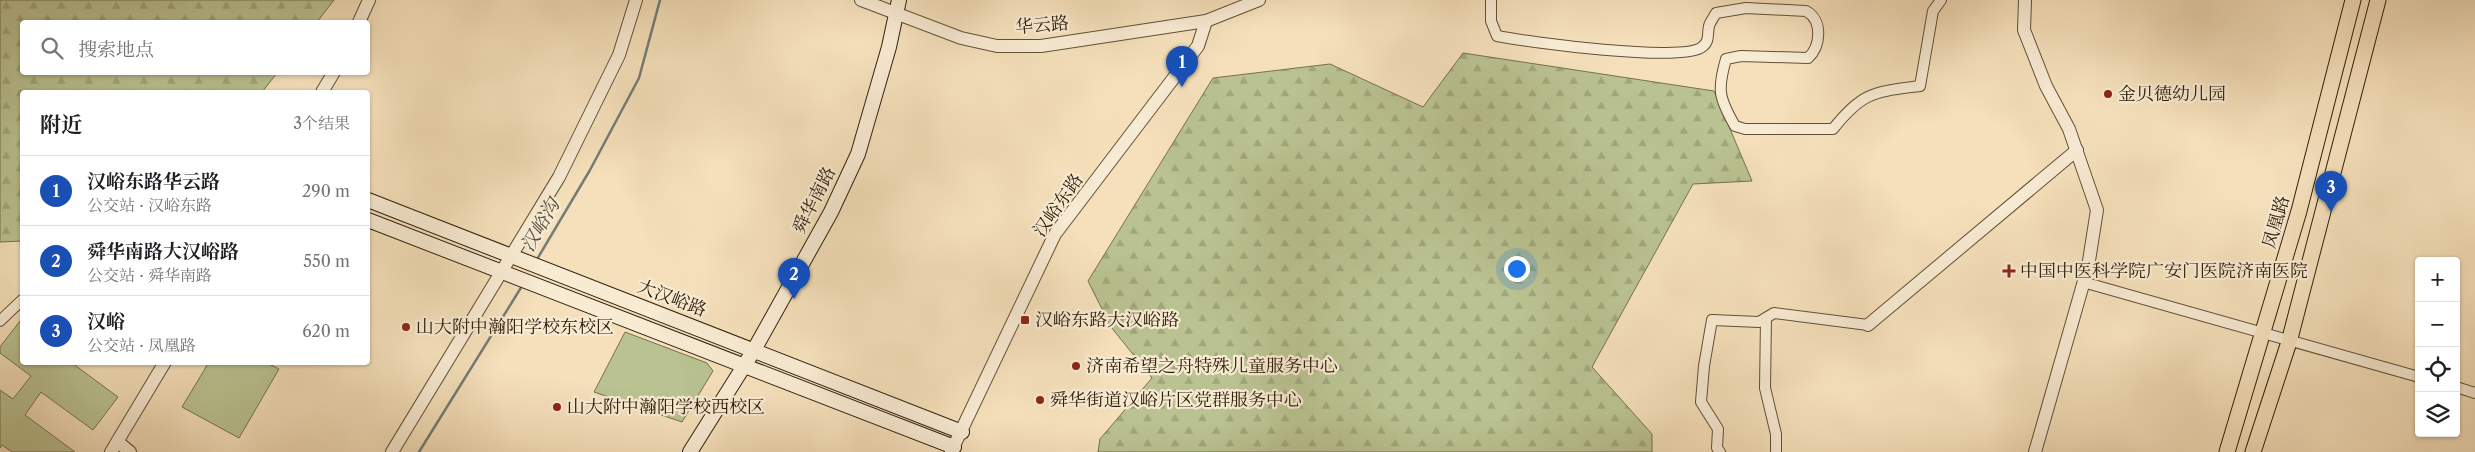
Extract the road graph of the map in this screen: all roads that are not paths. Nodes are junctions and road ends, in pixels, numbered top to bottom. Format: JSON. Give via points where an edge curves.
{"nodes":[{"id":1,"x":369,"y":0,"type":"edge"},
{"id":2,"x":636,"y":0,"type":"edge"},
{"id":3,"x":861,"y":0,"type":"edge"},
{"id":4,"x":1259,"y":0,"type":"edge"},
{"id":5,"x":1491,"y":0,"type":"edge"},
{"id":6,"x":1941,"y":0,"type":"edge"},
{"id":7,"x":2025,"y":0,"type":"edge"},
{"id":8,"x":2353,"y":0,"type":"edge"},
{"id":9,"x":2378,"y":0,"type":"edge"},
{"id":10,"x":898,"y":6,"type":"edge"},
{"id":11,"x":360,"y":20,"type":"edge"},
{"id":12,"x":1206,"y":21,"type":"junction"},
{"id":13,"x":332,"y":75,"type":"edge"},
{"id":14,"x":323,"y":90,"type":"edge"},
{"id":15,"x":2077,"y":150,"type":"junction"},
{"id":16,"x":370,"y":201,"type":"edge"},
{"id":17,"x":370,"y":221,"type":"edge"},
{"id":18,"x":510,"y":255,"type":"junction"},
{"id":19,"x":500,"y":272,"type":"junction"},
{"id":20,"x":2083,"y":282,"type":"junction"},
{"id":21,"x":20,"y":302,"type":"edge"},
{"id":22,"x":1766,"y":318,"type":"junction"},
{"id":23,"x":0,"y":321,"type":"edge"},
{"id":24,"x":1868,"y":325,"type":"joint"},
{"id":25,"x":2261,"y":333,"type":"junction"},
{"id":26,"x":2288,"y":342,"type":"junction"},
{"id":27,"x":754,"y":350,"type":"junction"},
{"id":28,"x":163,"y":365,"type":"edge"},
{"id":29,"x":743,"y":365,"type":"junction"},
{"id":30,"x":2415,"y":376,"type":"edge"},
{"id":31,"x":2460,"y":388,"type":"edge"},
{"id":32,"x":2475,"y":392,"type":"edge"},
{"id":33,"x":962,"y":432,"type":"junction"},
{"id":34,"x":115,"y":447,"type":"edge"},
{"id":35,"x":953,"y":449,"type":"edge"},
{"id":36,"x":130,"y":452,"type":"edge"},
{"id":37,"x":392,"y":452,"type":"edge"},
{"id":38,"x":690,"y":452,"type":"edge"},
{"id":39,"x":1720,"y":452,"type":"edge"},
{"id":40,"x":1776,"y":452,"type":"edge"},
{"id":41,"x":2035,"y":452,"type":"edge"},
{"id":42,"x":2228,"y":452,"type":"edge"},
{"id":43,"x":2253,"y":452,"type":"edge"}],
"edges":[{"from":1,"to":11,"type":"street"},
{"from":2,"to":18,"type":"street","via":[[619,56],[596,106],[559,177]]},
{"from":3,"to":10,"type":"street","name":"华云路"},
{"from":4,"to":12,"type":"street","name":"华云路"},
{"from":5,"to":6,"type":"street","via":[[1491,21],[1497,36],[1533,43],[1676,54],[1701,49],[1708,42],[1709,26],[1716,12],[1746,8],[1806,11],[1819,25],[1815,52],[1808,58],[1741,56],[1726,59],[1719,88],[1735,126],[1745,129],[1833,129],[1855,104],[1870,94],[1920,86],[1933,11]]},
{"from":7,"to":15,"type":"street","via":[[2024,30],[2046,86]]},
{"from":8,"to":25,"type":"main road","name":"凤凰路","via":[[2299,211]]},
{"from":9,"to":26,"type":"main road"},
{"from":10,"to":12,"type":"street","name":"华云路","via":[[961,38],[997,46],[1041,46]]},
{"from":10,"to":27,"type":"main road","name":"舜华南路","via":[[858,154],[831,212]]},
{"from":12,"to":33,"type":"street","name":"汉峪东路","via":[[1198,46],[1055,234]]},
{"from":13,"to":14,"type":"street"},
{"from":15,"to":20,"type":"street","via":[[2097,210]]},
{"from":15,"to":24,"type":"street"},
{"from":16,"to":18,"type":"main road","name":"大汉峪路"},
{"from":17,"to":19,"type":"main road"},
{"from":18,"to":19,"type":"street"},
{"from":18,"to":27,"type":"main road","name":"大汉峪路"},
{"from":19,"to":29,"type":"main road"},
{"from":19,"to":37,"type":"street"},
{"from":20,"to":25,"type":"street"},
{"from":20,"to":41,"type":"street"},
{"from":21,"to":23,"type":"street"},
{"from":22,"to":24,"type":"street","via":[[1774,313]]},
{"from":22,"to":39,"type":"street","via":[[1759,322],[1712,320],[1701,402],[1718,429],[1717,448]]},
{"from":22,"to":40,"type":"street","via":[[1765,388],[1776,434]]},
{"from":25,"to":26,"type":"street"},
{"from":25,"to":42,"type":"main road","name":"凤凰路"},
{"from":26,"to":30,"type":"street"},
{"from":26,"to":43,"type":"main road"},
{"from":27,"to":29,"type":"main road","name":"舜华南路"},
{"from":27,"to":33,"type":"main road","name":"大汉峪路"},
{"from":28,"to":34,"type":"street"},
{"from":29,"to":35,"type":"main road"},
{"from":29,"to":38,"type":"main road","name":"舜华南路"},
{"from":31,"to":32,"type":"street"},
{"from":33,"to":35,"type":"street","name":"汉峪东路"},
{"from":34,"to":36,"type":"street"}]}
